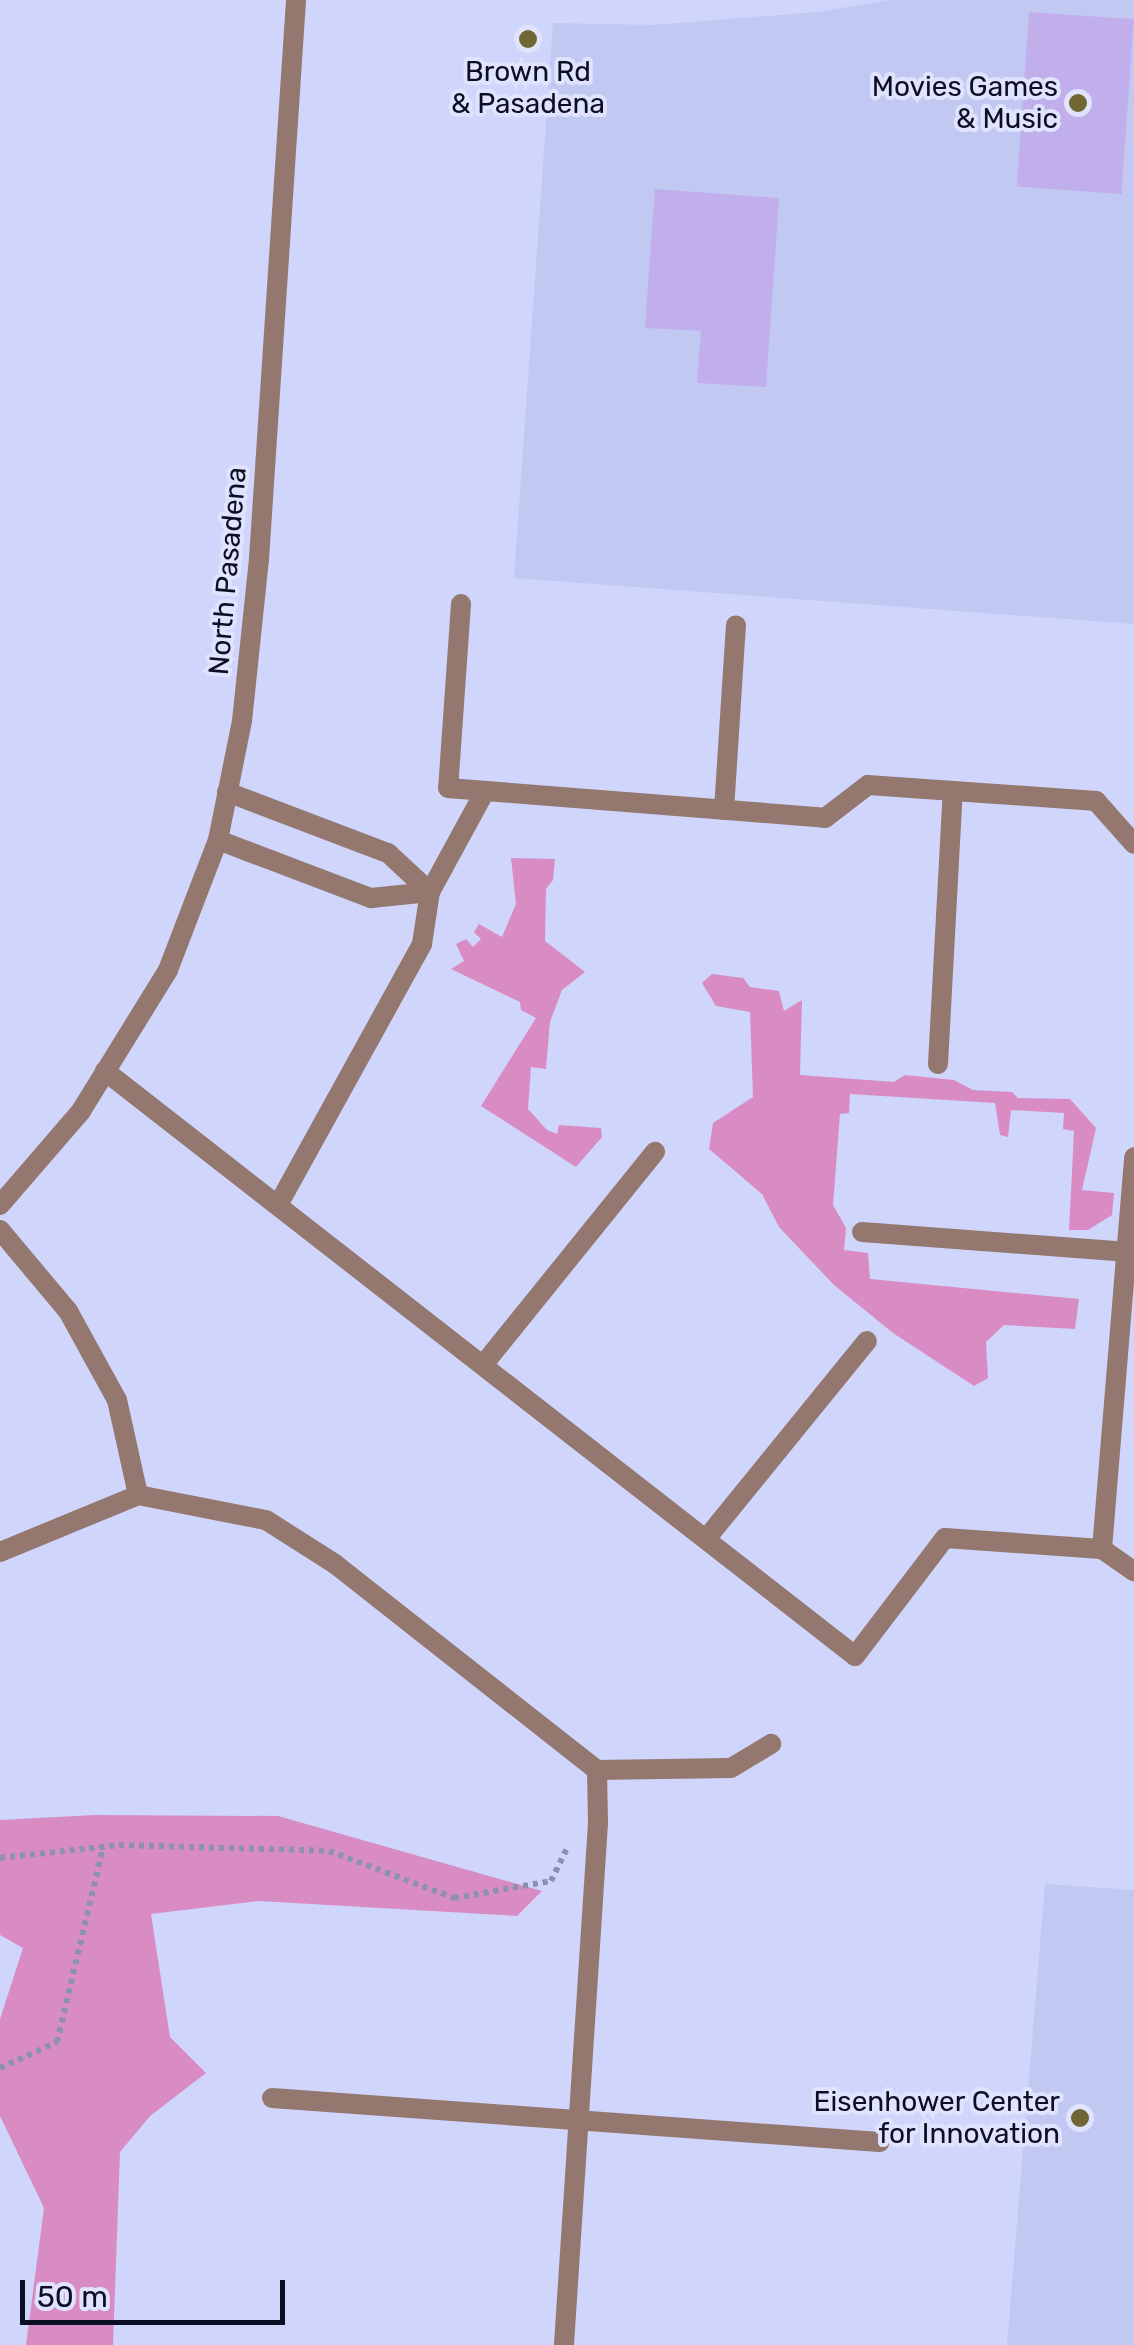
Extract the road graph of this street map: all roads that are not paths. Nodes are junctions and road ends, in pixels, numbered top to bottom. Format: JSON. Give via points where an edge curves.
{"nodes":[{"id":1,"x":296,"y":0,"type":"edge"},
{"id":2,"x":461,"y":604,"type":"dead end"},
{"id":3,"x":736,"y":625,"type":"dead end"},
{"id":4,"x":953,"y":790,"type":"junction"},
{"id":5,"x":485,"y":791,"type":"junction"},
{"id":6,"x":228,"y":792,"type":"junction"},
{"id":7,"x":724,"y":810,"type":"junction"},
{"id":8,"x":218,"y":840,"type":"junction"},
{"id":9,"x":1134,"y":844,"type":"edge"},
{"id":10,"x":430,"y":892,"type":"junction"},
{"id":11,"x":938,"y":1064,"type":"dead end"},
{"id":12,"x":106,"y":1070,"type":"junction"},
{"id":13,"x":655,"y":1152,"type":"dead end"},
{"id":14,"x":1134,"y":1157,"type":"edge"},
{"id":15,"x":0,"y":1205,"type":"edge"},
{"id":16,"x":278,"y":1205,"type":"junction"},
{"id":17,"x":0,"y":1230,"type":"edge"},
{"id":18,"x":862,"y":1232,"type":"dead end"},
{"id":19,"x":1125,"y":1252,"type":"junction"},
{"id":20,"x":1128,"y":1278,"type":"edge"},
{"id":21,"x":866,"y":1341,"type":"dead end"},
{"id":22,"x":483,"y":1365,"type":"junction"},
{"id":23,"x":138,"y":1496,"type":"junction"},
{"id":24,"x":706,"y":1539,"type":"junction"},
{"id":25,"x":1102,"y":1549,"type":"junction"},
{"id":26,"x":0,"y":1552,"type":"edge"},
{"id":27,"x":1134,"y":1571,"type":"edge"},
{"id":28,"x":772,"y":1744,"type":"dead end"},
{"id":29,"x":597,"y":1770,"type":"junction"},
{"id":30,"x":272,"y":2098,"type":"dead end"},
{"id":31,"x":578,"y":2120,"type":"junction"},
{"id":32,"x":879,"y":2142,"type":"dead end"},
{"id":33,"x":564,"y":2345,"type":"edge"}],
"edges":[{"from":1,"to":6,"type":"street","name":"North Pasadena","via":[[258,560]]},
{"from":2,"to":5,"type":"street","via":[[448,788]]},
{"from":3,"to":7,"type":"street"},
{"from":4,"to":7,"type":"street","via":[[868,785],[825,818]]},
{"from":4,"to":9,"type":"street","via":[[1096,800]]},
{"from":4,"to":11,"type":"street"},
{"from":5,"to":7,"type":"street"},
{"from":5,"to":10,"type":"street"},
{"from":6,"to":8,"type":"street","name":"North Pasadena"},
{"from":6,"to":10,"type":"street","via":[[388,853]]},
{"from":8,"to":10,"type":"street","via":[[371,898]]},
{"from":8,"to":12,"type":"street","name":"North Pasadena","via":[[168,970]]},
{"from":10,"to":16,"type":"street","via":[[422,944]]},
{"from":12,"to":15,"type":"street","name":"North Pasadena","via":[[81,1111]]},
{"from":12,"to":16,"type":"street"},
{"from":13,"to":22,"type":"street"},
{"from":14,"to":19,"type":"street"},
{"from":16,"to":22,"type":"street"},
{"from":17,"to":23,"type":"street","via":[[68,1312],[117,1400]]},
{"from":18,"to":19,"type":"street"},
{"from":19,"to":20,"type":"street"},
{"from":20,"to":25,"type":"street"},
{"from":21,"to":24,"type":"street"},
{"from":22,"to":24,"type":"street"},
{"from":23,"to":26,"type":"street"},
{"from":23,"to":29,"type":"street","via":[[266,1520],[334,1564]]},
{"from":24,"to":25,"type":"street","via":[[855,1656],[946,1538]]},
{"from":25,"to":27,"type":"street"},
{"from":28,"to":29,"type":"street","via":[[730,1768]]},
{"from":29,"to":31,"type":"street"},
{"from":30,"to":31,"type":"street"},
{"from":31,"to":32,"type":"street"},
{"from":31,"to":33,"type":"street"}]}
